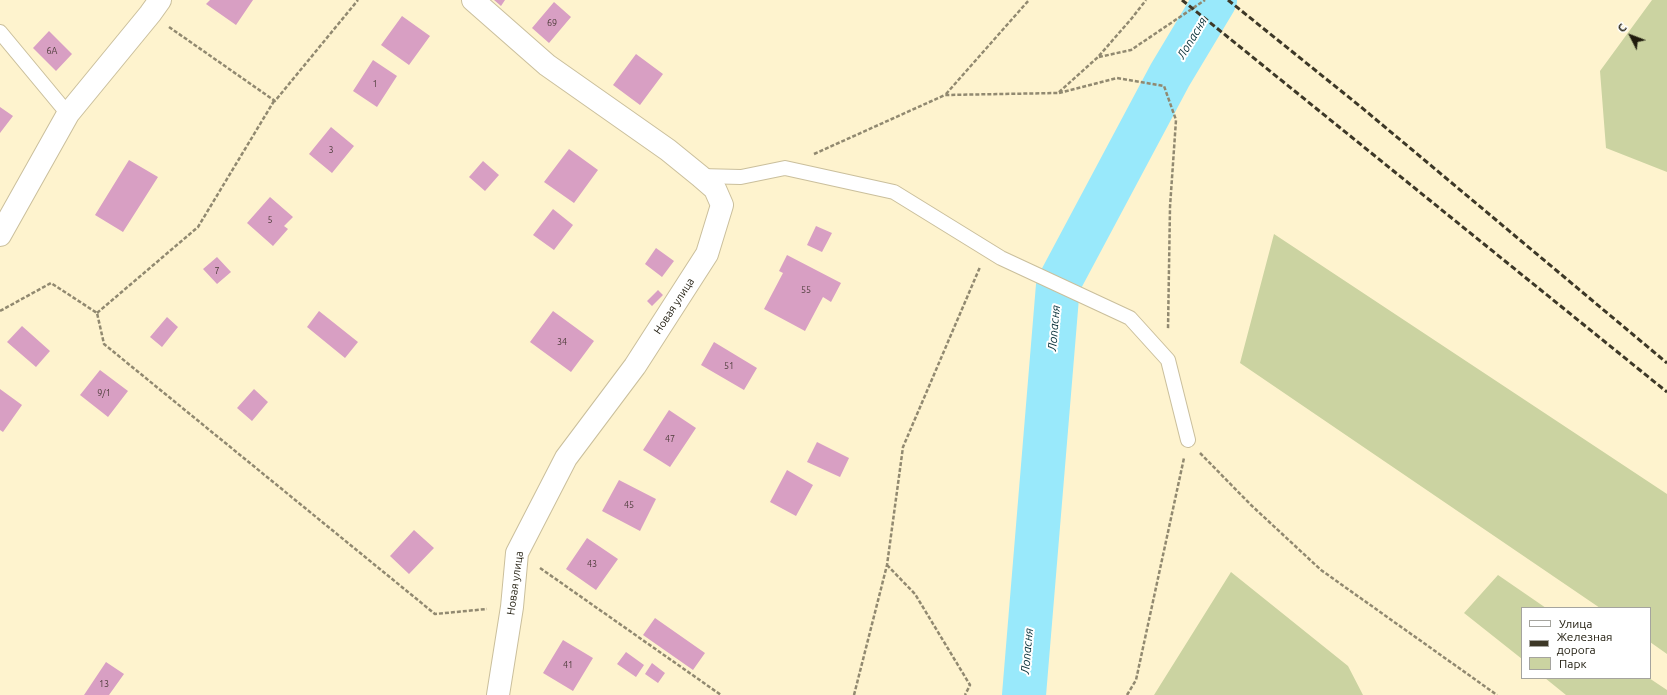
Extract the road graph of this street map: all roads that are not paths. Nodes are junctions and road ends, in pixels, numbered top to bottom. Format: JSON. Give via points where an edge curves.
{"nodes":[{"id":1,"x":473,"y":0,"type":"edge"},
{"id":2,"x":155,"y":7,"type":"edge"},
{"id":3,"x":0,"y":32,"type":"edge"},
{"id":4,"x":68,"y":114,"type":"junction"},
{"id":5,"x":700,"y":176,"type":"junction"},
{"id":6,"x":0,"y":235,"type":"edge"},
{"id":7,"x":1188,"y":440,"type":"road end"},
{"id":8,"x":498,"y":695,"type":"edge"}],
"edges":[{"from":1,"to":5,"type":"street","name":"Новая улица","via":[[547,65],[668,150]]},
{"from":2,"to":4,"type":"street"},
{"from":3,"to":4,"type":"lane"},
{"from":4,"to":6,"type":"street"},
{"from":5,"to":7,"type":"lane","via":[[741,177],[785,168],[894,192],[1001,258],[1130,318],[1168,360]]},
{"from":5,"to":8,"type":"street","name":"Новая улица","via":[[715,189],[722,205],[707,254],[634,366],[566,458],[517,552],[512,607]]}]}
